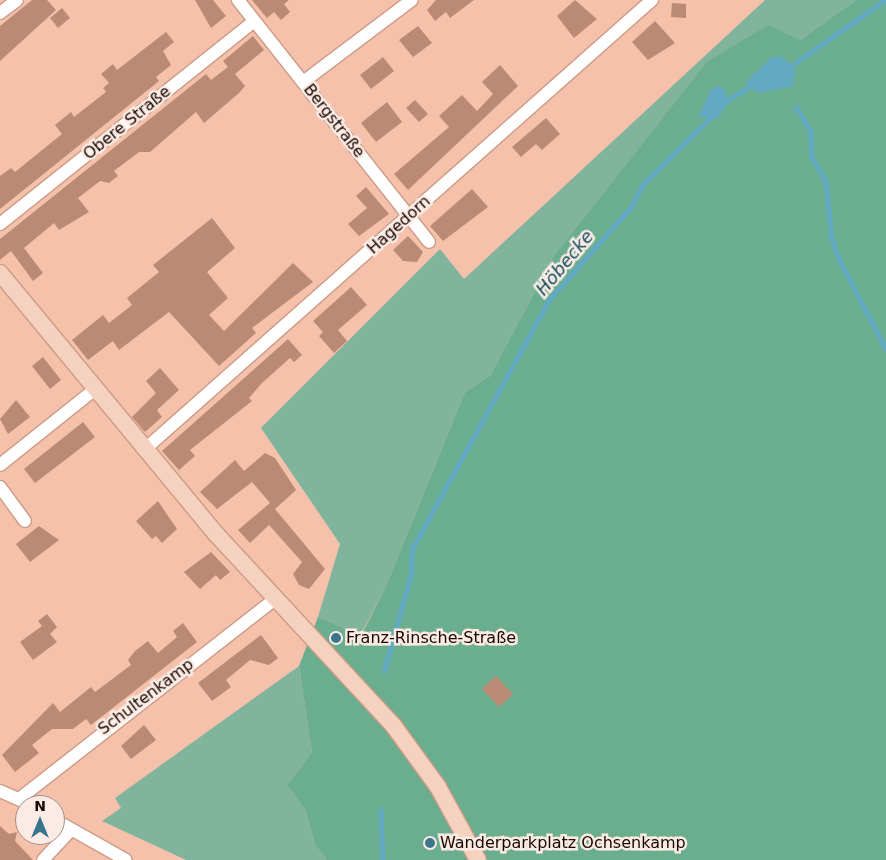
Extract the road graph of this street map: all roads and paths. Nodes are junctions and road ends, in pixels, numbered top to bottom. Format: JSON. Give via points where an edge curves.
{"nodes":[{"id":1,"x":17,"y":0,"type":"edge"},
{"id":2,"x":238,"y":0,"type":"edge"},
{"id":3,"x":412,"y":0,"type":"edge"},
{"id":4,"x":652,"y":0,"type":"edge"},
{"id":5,"x":0,"y":13,"type":"edge"},
{"id":6,"x":254,"y":21,"type":"junction"},
{"id":7,"x":304,"y":82,"type":"junction"},
{"id":8,"x":409,"y":216,"type":"junction"},
{"id":9,"x":0,"y":224,"type":"edge"},
{"id":10,"x":429,"y":242,"type":"dead end"},
{"id":11,"x":0,"y":273,"type":"edge"},
{"id":12,"x":94,"y":390,"type":"junction"},
{"id":13,"x":144,"y":450,"type":"junction"},
{"id":14,"x":0,"y":465,"type":"edge"},
{"id":15,"x":0,"y":487,"type":"edge"},
{"id":16,"x":25,"y":521,"type":"dead end"},
{"id":17,"x":276,"y":598,"type":"junction"},
{"id":18,"x":0,"y":791,"type":"edge"},
{"id":19,"x":34,"y":795,"type":"edge"},
{"id":20,"x":15,"y":798,"type":"edge"},
{"id":21,"x":65,"y":826,"type":"edge"},
{"id":22,"x":71,"y":830,"type":"junction"},
{"id":23,"x":43,"y":860,"type":"edge"},
{"id":24,"x":126,"y":860,"type":"edge"},
{"id":25,"x":478,"y":860,"type":"edge"}],
"edges":[{"from":1,"to":5,"type":"street"},
{"from":2,"to":6,"type":"street","name":"Bergstraße"},
{"from":3,"to":7,"type":"street"},
{"from":4,"to":8,"type":"street","name":"Hagedorn"},
{"from":6,"to":7,"type":"street","name":"Bergstraße"},
{"from":6,"to":9,"type":"street","name":"Obere Straße"},
{"from":7,"to":8,"type":"street","name":"Bergstraße"},
{"from":8,"to":10,"type":"street","name":"Bergstraße"},
{"from":8,"to":13,"type":"street","name":"Hagedorn"},
{"from":11,"to":12,"type":"street"},
{"from":12,"to":13,"type":"street"},
{"from":12,"to":14,"type":"street"},
{"from":13,"to":17,"type":"street"},
{"from":15,"to":16,"type":"street"},
{"from":17,"to":19,"type":"street","name":"Schultenkamp"},
{"from":17,"to":25,"type":"street","via":[[393,725],[446,800]]},
{"from":18,"to":20,"type":"street"},
{"from":21,"to":22,"type":"street"},
{"from":22,"to":23,"type":"street"},
{"from":22,"to":24,"type":"street"}]}
